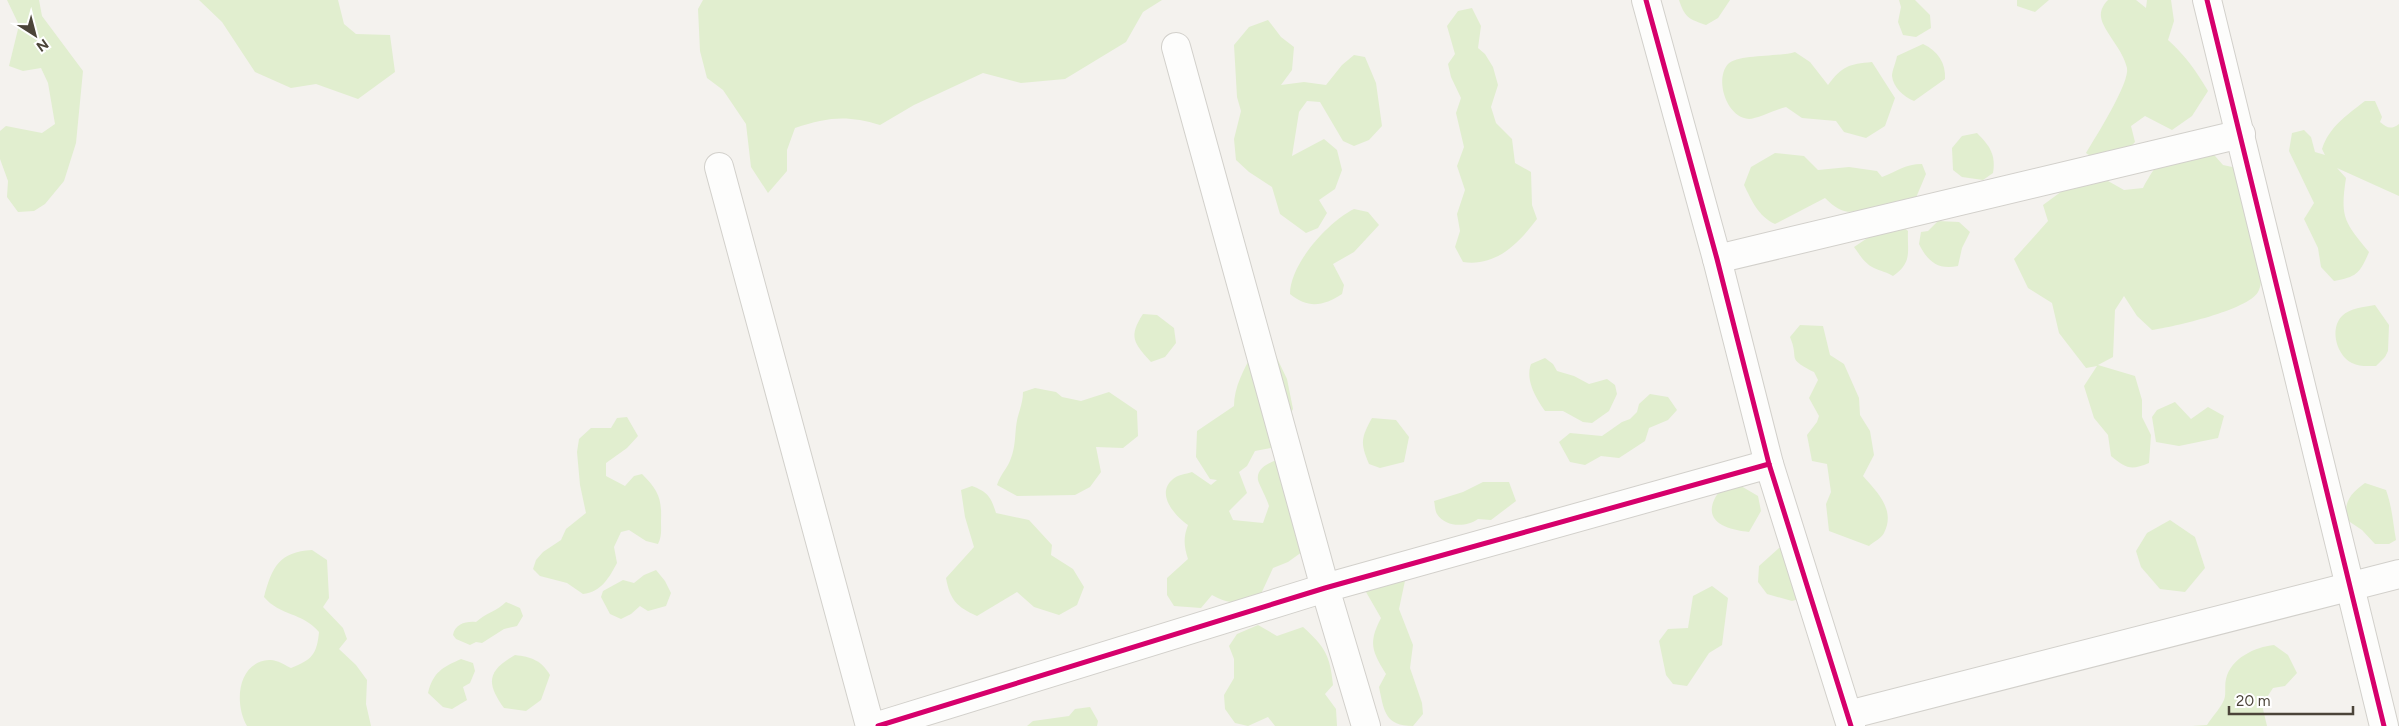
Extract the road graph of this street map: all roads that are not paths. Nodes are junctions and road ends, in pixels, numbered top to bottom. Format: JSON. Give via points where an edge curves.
{"nodes":[{"id":1,"x":1646,"y":0,"type":"edge"},
{"id":2,"x":2207,"y":0,"type":"edge"},
{"id":3,"x":1176,"y":47,"type":"dead end"},
{"id":4,"x":2241,"y":134,"type":"junction"},
{"id":5,"x":719,"y":167,"type":"dead end"},
{"id":6,"x":1717,"y":259,"type":"junction"},
{"id":7,"x":1769,"y":464,"type":"junction"},
{"id":8,"x":2399,"y":574,"type":"edge"},
{"id":9,"x":2349,"y":586,"type":"junction"},
{"id":10,"x":1325,"y":588,"type":"junction"},
{"id":11,"x":1850,"y":721,"type":"edge"},
{"id":12,"x":870,"y":726,"type":"edge"},
{"id":13,"x":878,"y":726,"type":"edge"},
{"id":14,"x":1366,"y":726,"type":"edge"},
{"id":15,"x":2384,"y":726,"type":"edge"}],
"edges":[{"from":1,"to":6,"type":"street"},
{"from":2,"to":4,"type":"street"},
{"from":3,"to":10,"type":"street"},
{"from":4,"to":6,"type":"street"},
{"from":4,"to":9,"type":"street"},
{"from":5,"to":12,"type":"street"},
{"from":6,"to":7,"type":"street"},
{"from":7,"to":10,"type":"street"},
{"from":7,"to":11,"type":"street"},
{"from":8,"to":9,"type":"street"},
{"from":9,"to":11,"type":"street"},
{"from":9,"to":15,"type":"street"},
{"from":10,"to":13,"type":"street"},
{"from":10,"to":14,"type":"street"}]}
